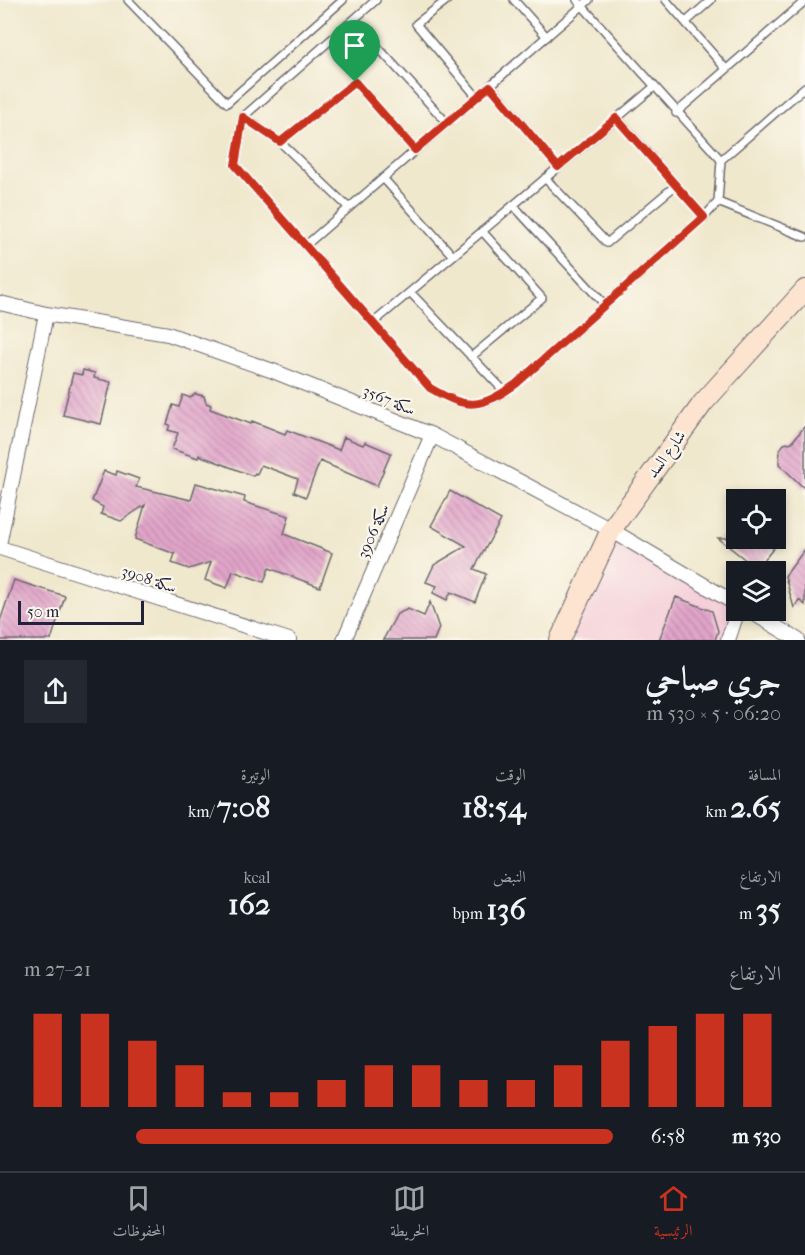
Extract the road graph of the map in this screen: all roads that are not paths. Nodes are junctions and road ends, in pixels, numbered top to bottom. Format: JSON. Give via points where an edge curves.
{"nodes":[{"id":1,"x":128,"y":0,"type":"edge"},
{"id":2,"x":344,"y":0,"type":"edge"},
{"id":3,"x":375,"y":0,"type":"edge"},
{"id":4,"x":447,"y":0,"type":"edge"},
{"id":5,"x":514,"y":0,"type":"edge"},
{"id":6,"x":589,"y":0,"type":"edge"},
{"id":7,"x":666,"y":0,"type":"edge"},
{"id":8,"x":711,"y":0,"type":"edge"},
{"id":9,"x":805,"y":1,"type":"edge"},
{"id":10,"x":580,"y":3,"type":"edge"},
{"id":11,"x":353,"y":20,"type":"junction"},
{"id":12,"x":686,"y":22,"type":"junction"},
{"id":13,"x":547,"y":37,"type":"junction"},
{"id":14,"x":726,"y":69,"type":"junction"},
{"id":15,"x":490,"y":86,"type":"junction"},
{"id":16,"x":654,"y":87,"type":"junction"},
{"id":17,"x":805,"y":87,"type":"edge"},
{"id":18,"x":477,"y":97,"type":"junction"},
{"id":19,"x":676,"y":112,"type":"junction"},
{"id":20,"x":243,"y":117,"type":"junction"},
{"id":21,"x":616,"y":118,"type":"junction"},
{"id":22,"x":447,"y":123,"type":"junction"},
{"id":23,"x":280,"y":142,"type":"junction"},
{"id":24,"x":415,"y":150,"type":"junction"},
{"id":25,"x":721,"y":160,"type":"junction"},
{"id":26,"x":558,"y":167,"type":"junction"},
{"id":27,"x":383,"y":178,"type":"junction"},
{"id":28,"x":545,"y":178,"type":"junction"},
{"id":29,"x":676,"y":185,"type":"junction"},
{"id":30,"x":718,"y":202,"type":"junction"},
{"id":31,"x":513,"y":205,"type":"junction"},
{"id":32,"x":349,"y":208,"type":"junction"},
{"id":33,"x":704,"y":217,"type":"junction"},
{"id":34,"x":482,"y":231,"type":"junction"},
{"id":35,"x":805,"y":237,"type":"edge"},
{"id":36,"x":306,"y":244,"type":"junction"},
{"id":37,"x":453,"y":256,"type":"junction"},
{"id":38,"x":805,"y":290,"type":"edge"},
{"id":39,"x":410,"y":292,"type":"junction"},
{"id":40,"x":0,"y":303,"type":"edge"},
{"id":41,"x":605,"y":305,"type":"junction"},
{"id":42,"x":46,"y":314,"type":"junction"},
{"id":43,"x":373,"y":323,"type":"junction"},
{"id":44,"x":471,"y":357,"type":"junction"},
{"id":45,"x":505,"y":392,"type":"junction"},
{"id":46,"x":432,"y":435,"type":"junction"},
{"id":47,"x":611,"y":530,"type":"junction"},
{"id":48,"x":0,"y":540,"type":"edge"},
{"id":49,"x":0,"y":548,"type":"edge"},
{"id":50,"x":726,"y":598,"type":"edge"},
{"id":51,"x":734,"y":621,"type":"edge"},
{"id":52,"x":766,"y":621,"type":"edge"},
{"id":53,"x":289,"y":640,"type":"edge"},
{"id":54,"x":344,"y":640,"type":"edge"},
{"id":55,"x":560,"y":640,"type":"edge"},
{"id":56,"x":728,"y":640,"type":"edge"},
{"id":57,"x":798,"y":640,"type":"edge"}],
"edges":[{"from":1,"to":2,"type":"lane","via":[[227,103]]},
{"from":3,"to":11,"type":"lane"},
{"from":4,"to":18,"type":"lane","via":[[416,24]]},
{"from":5,"to":13,"type":"lane"},
{"from":6,"to":10,"type":"lane"},
{"from":7,"to":12,"type":"lane"},
{"from":8,"to":12,"type":"lane"},
{"from":9,"to":14,"type":"lane"},
{"from":10,"to":13,"type":"lane"},
{"from":10,"to":16,"type":"lane"},
{"from":11,"to":20,"type":"lane"},
{"from":11,"to":22,"type":"lane"},
{"from":12,"to":14,"type":"lane"},
{"from":13,"to":15,"type":"lane"},
{"from":14,"to":19,"type":"lane"},
{"from":15,"to":18,"type":"lane"},
{"from":15,"to":26,"type":"lane"},
{"from":16,"to":19,"type":"lane"},
{"from":16,"to":21,"type":"lane"},
{"from":17,"to":25,"type":"lane"},
{"from":18,"to":22,"type":"lane"},
{"from":19,"to":25,"type":"lane"},
{"from":20,"to":23,"type":"lane"},
{"from":20,"to":36,"type":"lane","via":[[235,165]]},
{"from":21,"to":26,"type":"lane"},
{"from":21,"to":29,"type":"lane"},
{"from":22,"to":24,"type":"lane"},
{"from":23,"to":24,"type":"lane","via":[[355,82]]},
{"from":23,"to":32,"type":"lane"},
{"from":24,"to":27,"type":"lane"},
{"from":25,"to":30,"type":"lane"},
{"from":26,"to":28,"type":"lane"},
{"from":27,"to":32,"type":"lane"},
{"from":27,"to":37,"type":"lane"},
{"from":28,"to":29,"type":"lane","via":[[607,243]]},
{"from":28,"to":31,"type":"lane"},
{"from":29,"to":33,"type":"lane"},
{"from":30,"to":33,"type":"lane"},
{"from":30,"to":35,"type":"lane"},
{"from":31,"to":34,"type":"lane"},
{"from":31,"to":41,"type":"lane"},
{"from":32,"to":36,"type":"lane"},
{"from":33,"to":41,"type":"lane"},
{"from":34,"to":37,"type":"lane"},
{"from":34,"to":44,"type":"lane","via":[[542,298]]},
{"from":36,"to":43,"type":"lane"},
{"from":37,"to":39,"type":"lane"},
{"from":38,"to":47,"type":"street","name":"شارع السد","via":[[703,403]]},
{"from":39,"to":43,"type":"lane"},
{"from":39,"to":44,"type":"lane"},
{"from":40,"to":42,"type":"street","name":"سكة 3567"},
{"from":41,"to":45,"type":"lane"},
{"from":42,"to":46,"type":"street","name":"سكة 3567","via":[[168,334]]},
{"from":42,"to":48,"type":"street"},
{"from":43,"to":45,"type":"lane","via":[[430,388],[454,402],[475,404]]},
{"from":44,"to":45,"type":"lane"},
{"from":46,"to":47,"type":"street","name":"سكة 3567"},
{"from":46,"to":54,"type":"street","name":"سكة 3906"},
{"from":47,"to":50,"type":"street","name":"سكة 3567"},
{"from":47,"to":55,"type":"street","name":"شارع السد"},
{"from":49,"to":53,"type":"street","name":"سكة 3908"},
{"from":51,"to":56,"type":"street"},
{"from":52,"to":57,"type":"street"}]}
